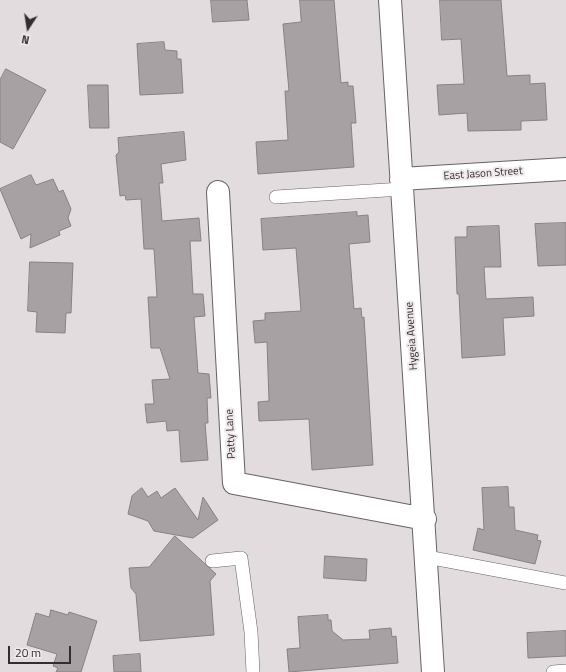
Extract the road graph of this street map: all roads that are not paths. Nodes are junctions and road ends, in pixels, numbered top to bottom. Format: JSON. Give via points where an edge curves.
{"nodes":[{"id":1,"x":390,"y":0,"type":"edge"},
{"id":2,"x":566,"y":169,"type":"edge"},
{"id":3,"x":401,"y":184,"type":"junction"},
{"id":4,"x":218,"y":192,"type":"dead end"},
{"id":5,"x":276,"y":197,"type":"dead end"},
{"id":6,"x":425,"y":519,"type":"junction"},
{"id":7,"x":427,"y":556,"type":"junction"},
{"id":8,"x":212,"y":561,"type":"dead end"},
{"id":9,"x":566,"y":583,"type":"edge"},
{"id":10,"x":566,"y":671,"type":"edge"},
{"id":11,"x":253,"y":672,"type":"edge"},
{"id":12,"x":429,"y":672,"type":"edge"},
{"id":13,"x":433,"y":672,"type":"edge"},
{"id":14,"x":553,"y":672,"type":"edge"}],
"edges":[{"from":1,"to":3,"type":"street","name":"Hygeia Avenue"},
{"from":2,"to":3,"type":"street","name":"East Jason Street"},
{"from":3,"to":5,"type":"lane"},
{"from":3,"to":6,"type":"street","name":"Hygeia Avenue"},
{"from":4,"to":6,"type":"street","name":"Patty Lane","via":[[234,483]]},
{"from":6,"to":7,"type":"street","name":"Hygeia Avenue"},
{"from":7,"to":9,"type":"lane"},
{"from":7,"to":13,"type":"street","name":"Hygeia Avenue"},
{"from":8,"to":11,"type":"lane","via":[[241,558],[251,632]]},
{"from":10,"to":14,"type":"lane"},
{"from":12,"to":13,"type":"lane"}]}
